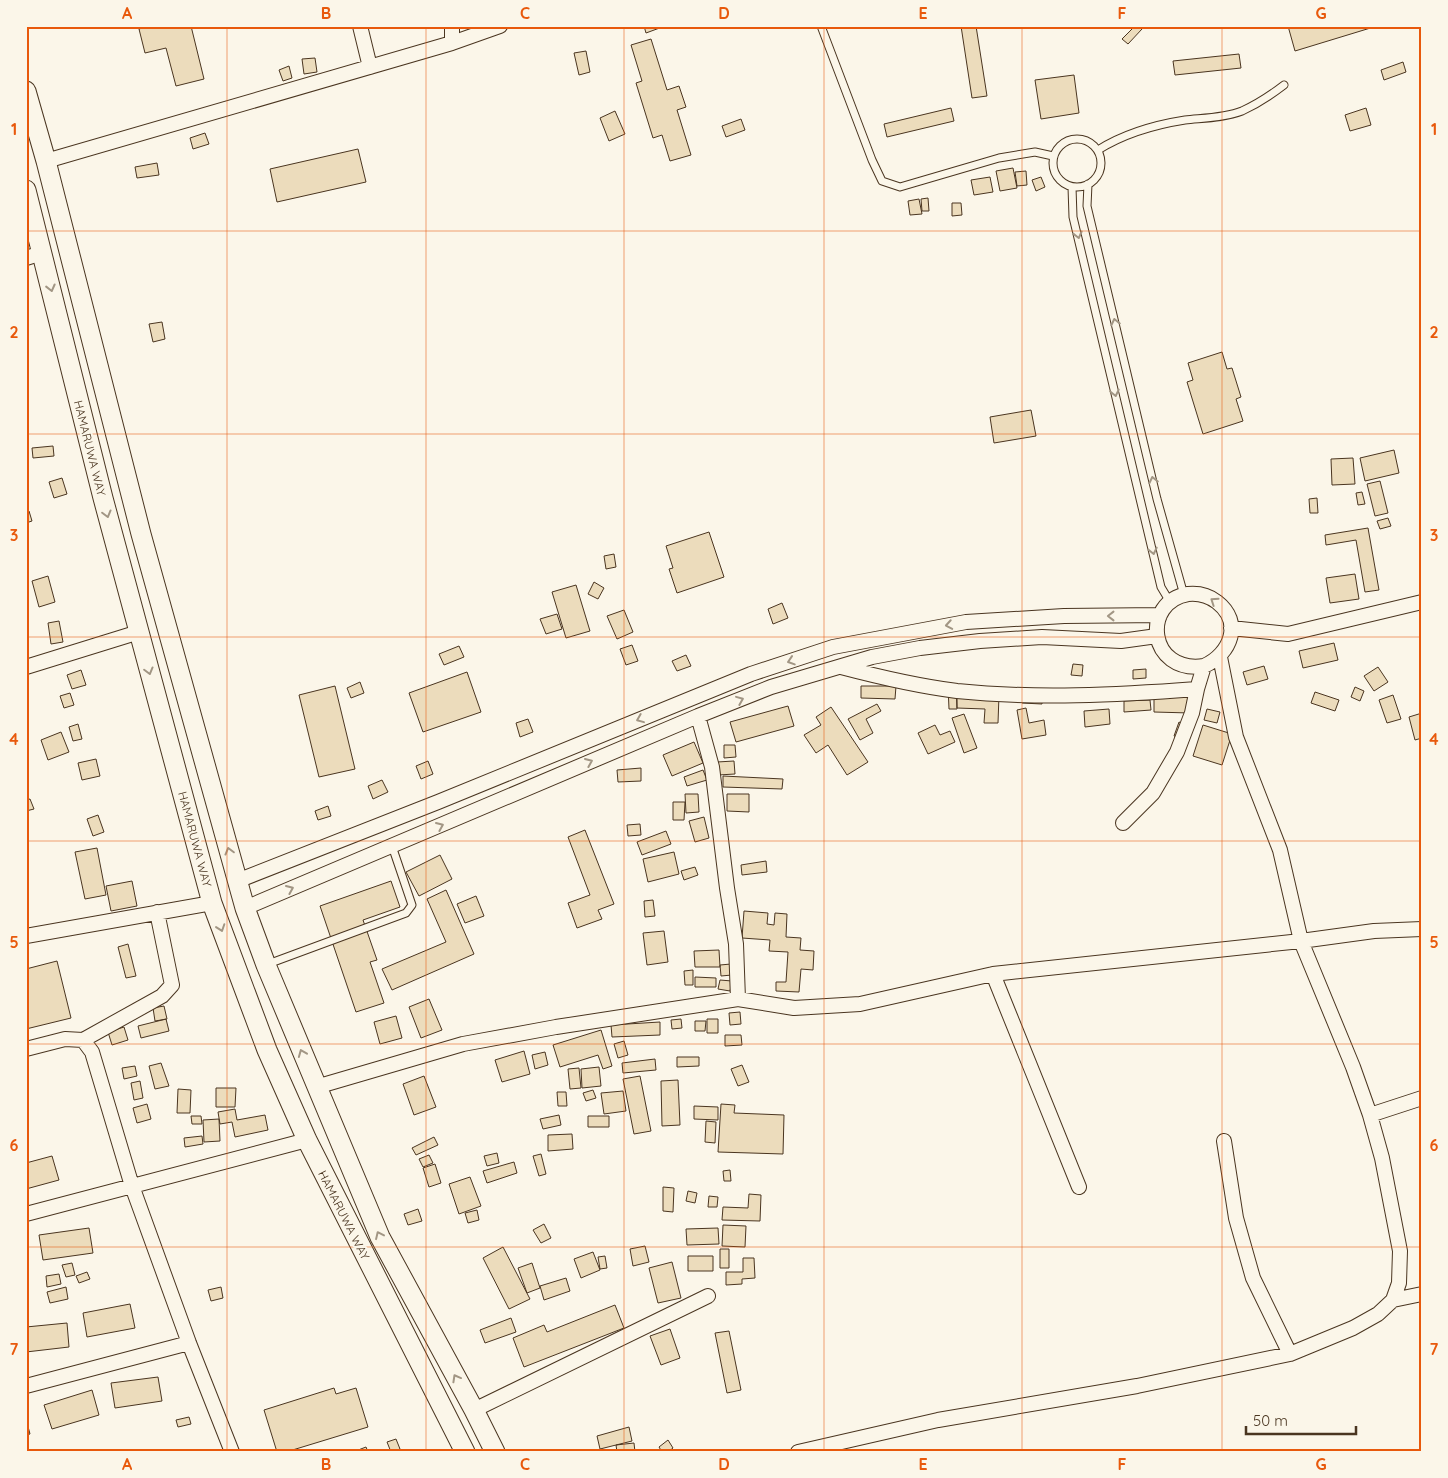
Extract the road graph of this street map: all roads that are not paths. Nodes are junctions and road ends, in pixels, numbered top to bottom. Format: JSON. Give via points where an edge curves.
{"nodes":[{"id":1,"x":360,"y":26,"type":"edge"},
{"id":2,"x":452,"y":26,"type":"edge"},
{"id":3,"x":500,"y":26,"type":"edge"},
{"id":4,"x":821,"y":26,"type":"edge"},
{"id":5,"x":452,"y":43,"type":"junction"},
{"id":6,"x":370,"y":67,"type":"junction"},
{"id":7,"x":1284,"y":85,"type":"dead end"},
{"id":8,"x":26,"y":91,"type":"edge"},
{"id":9,"x":1098,"y":150,"type":"junction"},
{"id":10,"x":1053,"y":156,"type":"junction"},
{"id":11,"x":46,"y":161,"type":"junction"},
{"id":12,"x":1088,"y":184,"type":"junction"},
{"id":13,"x":1072,"y":186,"type":"junction"},
{"id":14,"x":26,"y":190,"type":"edge"},
{"id":15,"x":34,"y":255,"type":"edge"},
{"id":16,"x":1184,"y":595,"type":"junction"},
{"id":17,"x":1170,"y":602,"type":"junction"},
{"id":18,"x":1422,"y":602,"type":"edge"},
{"id":19,"x":1160,"y":615,"type":"junction"},
{"id":20,"x":1231,"y":628,"type":"junction"},
{"id":21,"x":138,"y":632,"type":"junction"},
{"id":22,"x":1157,"y":636,"type":"junction"},
{"id":23,"x":1220,"y":657,"type":"junction"},
{"id":24,"x":1204,"y":666,"type":"junction"},
{"id":25,"x":26,"y":667,"type":"edge"},
{"id":26,"x":840,"y":667,"type":"junction"},
{"id":27,"x":1196,"y":688,"type":"junction"},
{"id":28,"x":698,"y":716,"type":"junction"},
{"id":29,"x":1123,"y":823,"type":"dead end"},
{"id":30,"x":392,"y":846,"type":"junction"},
{"id":31,"x":237,"y":881,"type":"junction"},
{"id":32,"x":212,"y":903,"type":"junction"},
{"id":33,"x":245,"y":908,"type":"junction"},
{"id":34,"x":157,"y":912,"type":"junction"},
{"id":35,"x":1422,"y":929,"type":"edge"},
{"id":36,"x":26,"y":936,"type":"edge"},
{"id":37,"x":1301,"y":941,"type":"junction"},
{"id":38,"x":266,"y":965,"type":"junction"},
{"id":39,"x":993,"y":974,"type":"junction"},
{"id":40,"x":738,"y":999,"type":"junction"},
{"id":41,"x":84,"y":1040,"type":"junction"},
{"id":42,"x":26,"y":1049,"type":"edge"},
{"id":43,"x":316,"y":1087,"type":"junction"},
{"id":44,"x":1422,"y":1098,"type":"edge"},
{"id":45,"x":1370,"y":1115,"type":"junction"},
{"id":46,"x":306,"y":1140,"type":"junction"},
{"id":47,"x":1224,"y":1141,"type":"dead end"},
{"id":48,"x":132,"y":1186,"type":"junction"},
{"id":49,"x":1079,"y":1187,"type":"dead end"},
{"id":50,"x":26,"y":1214,"type":"edge"},
{"id":51,"x":1422,"y":1294,"type":"edge"},
{"id":52,"x":708,"y":1296,"type":"dead end"},
{"id":53,"x":1393,"y":1300,"type":"junction"},
{"id":54,"x":189,"y":1343,"type":"junction"},
{"id":55,"x":1290,"y":1354,"type":"junction"},
{"id":56,"x":26,"y":1386,"type":"edge"},
{"id":57,"x":474,"y":1410,"type":"junction"},
{"id":58,"x":232,"y":1452,"type":"edge"},
{"id":59,"x":465,"y":1452,"type":"edge"},
{"id":60,"x":495,"y":1452,"type":"edge"},
{"id":61,"x":798,"y":1452,"type":"edge"}],
"edges":[{"from":1,"to":6,"type":"street"},
{"from":2,"to":5,"type":"street"},
{"from":3,"to":5,"type":"street"},
{"from":4,"to":10,"type":"lane","via":[[882,181],[900,186],[999,158],[1035,152]]},
{"from":5,"to":6,"type":"street"},
{"from":6,"to":11,"type":"street"},
{"from":7,"to":9,"type":"lane","via":[[1240,112],[1136,131]]},
{"from":8,"to":11,"type":"main road"},
{"from":9,"to":10,"type":"lane","via":[[1077,138],[1062,143]]},
{"from":9,"to":12,"type":"lane","via":[[1101,165],[1095,180]]},
{"from":10,"to":13,"type":"lane","via":[[1054,172],[1065,184]]},
{"from":31,"to":11,"type":"main road","one_way":true,"via":[[141,534]]},
{"from":12,"to":13,"type":"lane"},
{"from":16,"to":12,"type":"lane","one_way":true,"via":[[1157,499],[1087,206]]},
{"from":13,"to":17,"type":"lane","one_way":true,"via":[[1073,217],[1161,587]]},
{"from":14,"to":15,"type":"main road","name":"HAMARUWA WAY"},
{"from":15,"to":21,"type":"main road","name":"HAMARUWA WAY","one_way":true},
{"from":16,"to":17,"type":"street"},
{"from":20,"to":16,"type":"street","one_way":true,"via":[[1226,612],[1215,600],[1200,594]]},
{"from":17,"to":19,"type":"street"},
{"from":18,"to":20,"type":"street","via":[[1288,634]]},
{"from":19,"to":22,"type":"street"},
{"from":19,"to":31,"type":"street","one_way":true,"via":[[966,622],[833,647],[751,674]]},
{"from":20,"to":23,"type":"street","via":[[1228,644]]},
{"from":21,"to":25,"type":"street"},
{"from":21,"to":32,"type":"main road","name":"HAMARUWA WAY","one_way":true},
{"from":22,"to":24,"type":"street","via":[[1164,652],[1178,664]]},
{"from":22,"to":26,"type":"street","via":[[1121,641],[1042,637],[980,641],[920,648]]},
{"from":23,"to":24,"type":"street"},
{"from":23,"to":37,"type":"street","via":[[1236,737],[1280,850]]},
{"from":24,"to":27,"type":"street"},
{"from":26,"to":27,"type":"street","via":[[892,680],[956,690],[1123,695]]},
{"from":28,"to":26,"type":"street","one_way":true,"via":[[771,687]]},
{"from":27,"to":29,"type":"street","via":[[1192,713],[1177,752],[1153,793]]},
{"from":30,"to":28,"type":"street","one_way":true},
{"from":28,"to":40,"type":"street","via":[[712,767],[736,944]]},
{"from":33,"to":30,"type":"street","one_way":true},
{"from":30,"to":38,"type":"lane","via":[[412,905],[406,913]]},
{"from":31,"to":33,"type":"main road"},
{"from":32,"to":34,"type":"street"},
{"from":32,"to":46,"type":"main road","name":"HAMARUWA WAY","one_way":true,"via":[[267,1050]]},
{"from":33,"to":38,"type":"main road"},
{"from":34,"to":36,"type":"street"},
{"from":34,"to":41,"type":"street","via":[[172,985],[162,996]]},
{"from":35,"to":37,"type":"street","via":[[1374,931]]},
{"from":37,"to":39,"type":"street"},
{"from":37,"to":45,"type":"street"},
{"from":43,"to":38,"type":"main road","one_way":true},
{"from":39,"to":40,"type":"street","via":[[860,1004],[794,1008]]},
{"from":39,"to":49,"type":"street"},
{"from":40,"to":43,"type":"street","via":[[463,1044]]},
{"from":41,"to":42,"type":"street","via":[[65,1039]]},
{"from":41,"to":48,"type":"street","via":[[92,1052]]},
{"from":57,"to":43,"type":"main road","one_way":true,"via":[[380,1237]]},
{"from":44,"to":45,"type":"street"},
{"from":45,"to":53,"type":"street","via":[[1400,1251],[1399,1283]]},
{"from":46,"to":48,"type":"street"},
{"from":46,"to":59,"type":"main road","name":"HAMARUWA WAY"},
{"from":47,"to":55,"type":"street","via":[[1236,1218],[1253,1278]]},
{"from":48,"to":50,"type":"street"},
{"from":48,"to":54,"type":"street"},
{"from":51,"to":53,"type":"street"},
{"from":52,"to":57,"type":"street"},
{"from":53,"to":55,"type":"street","via":[[1378,1314],[1353,1328]]},
{"from":54,"to":56,"type":"street"},
{"from":54,"to":58,"type":"street"},
{"from":55,"to":61,"type":"street","via":[[1137,1386],[938,1420]]},
{"from":57,"to":60,"type":"main road"}]}
